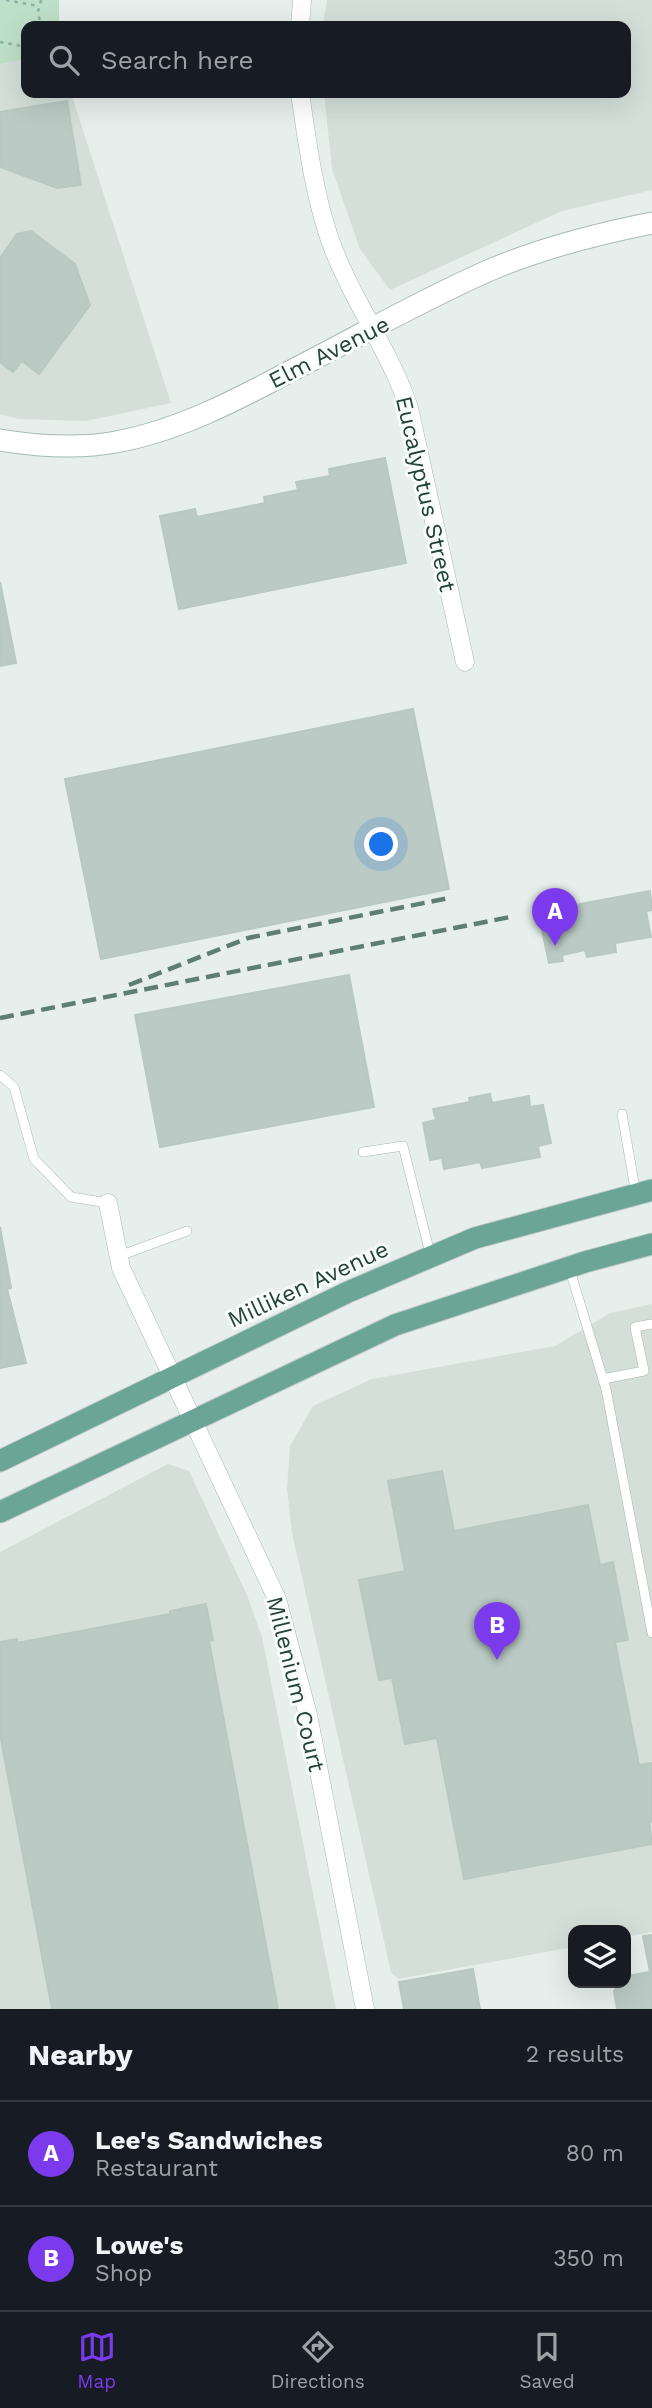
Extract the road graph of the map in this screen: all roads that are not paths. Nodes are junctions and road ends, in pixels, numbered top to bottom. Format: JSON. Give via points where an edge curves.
{"nodes":[{"id":1,"x":302,"y":0,"type":"edge"},
{"id":2,"x":300,"y":21,"type":"edge"},
{"id":3,"x":301,"y":98,"type":"edge"},
{"id":4,"x":652,"y":223,"type":"edge"},
{"id":5,"x":373,"y":329,"type":"junction"},
{"id":6,"x":0,"y":440,"type":"edge"},
{"id":7,"x":465,"y":662,"type":"dead end"},
{"id":8,"x":0,"y":1075,"type":"edge"},
{"id":9,"x":622,"y":1114,"type":"dead end"},
{"id":10,"x":363,"y":1152,"type":"dead end"},
{"id":11,"x":644,"y":1192,"type":"edge"},
{"id":12,"x":108,"y":1203,"type":"joint"},
{"id":13,"x":187,"y":1231,"type":"dead end"},
{"id":14,"x":652,"y":1244,"type":"edge"},
{"id":15,"x":118,"y":1256,"type":"junction"},
{"id":16,"x":430,"y":1257,"type":"junction"},
{"id":17,"x":569,"y":1267,"type":"junction"},
{"id":18,"x":652,"y":1324,"type":"edge"},
{"id":19,"x":171,"y":1378,"type":"junction"},
{"id":20,"x":603,"y":1379,"type":"junction"},
{"id":21,"x":191,"y":1422,"type":"junction"},
{"id":22,"x":0,"y":1461,"type":"edge"},
{"id":23,"x":0,"y":1512,"type":"edge"},
{"id":24,"x":652,"y":1633,"type":"edge"},
{"id":25,"x":365,"y":2009,"type":"edge"}],
"edges":[{"from":1,"to":2,"type":"street"},
{"from":3,"to":5,"type":"street","name":"Eucalyptus Street","via":[[310,162],[329,236]]},
{"from":4,"to":5,"type":"street","name":"Elm Avenue","via":[[539,251],[488,271]]},
{"from":5,"to":6,"type":"street","name":"Elm Avenue","via":[[240,398],[147,435],[78,445]]},
{"from":5,"to":7,"type":"street","name":"Eucalyptus Street","via":[[409,408]]},
{"from":8,"to":12,"type":"lane","via":[[14,1087],[34,1159],[71,1196]]},
{"from":9,"to":11,"type":"lane"},
{"from":10,"to":16,"type":"lane","via":[[403,1146]]},
{"from":11,"to":16,"type":"main road","name":"Milliken Avenue","via":[[475,1238]]},
{"from":12,"to":15,"type":"street","name":"Millenium Court"},
{"from":13,"to":15,"type":"lane"},
{"from":14,"to":17,"type":"main road"},
{"from":15,"to":19,"type":"street","name":"Millenium Court"},
{"from":16,"to":19,"type":"main road","name":"Milliken Avenue"},
{"from":17,"to":20,"type":"lane"},
{"from":17,"to":21,"type":"main road","via":[[395,1325]]},
{"from":18,"to":20,"type":"lane","via":[[635,1327],[643,1371]]},
{"from":19,"to":21,"type":"street","name":"Millenium Court"},
{"from":19,"to":22,"type":"main road","name":"Milliken Avenue"},
{"from":20,"to":24,"type":"lane"},
{"from":21,"to":23,"type":"main road"},
{"from":21,"to":25,"type":"street","name":"Millenium Court","via":[[277,1599],[308,1715]]}]}
